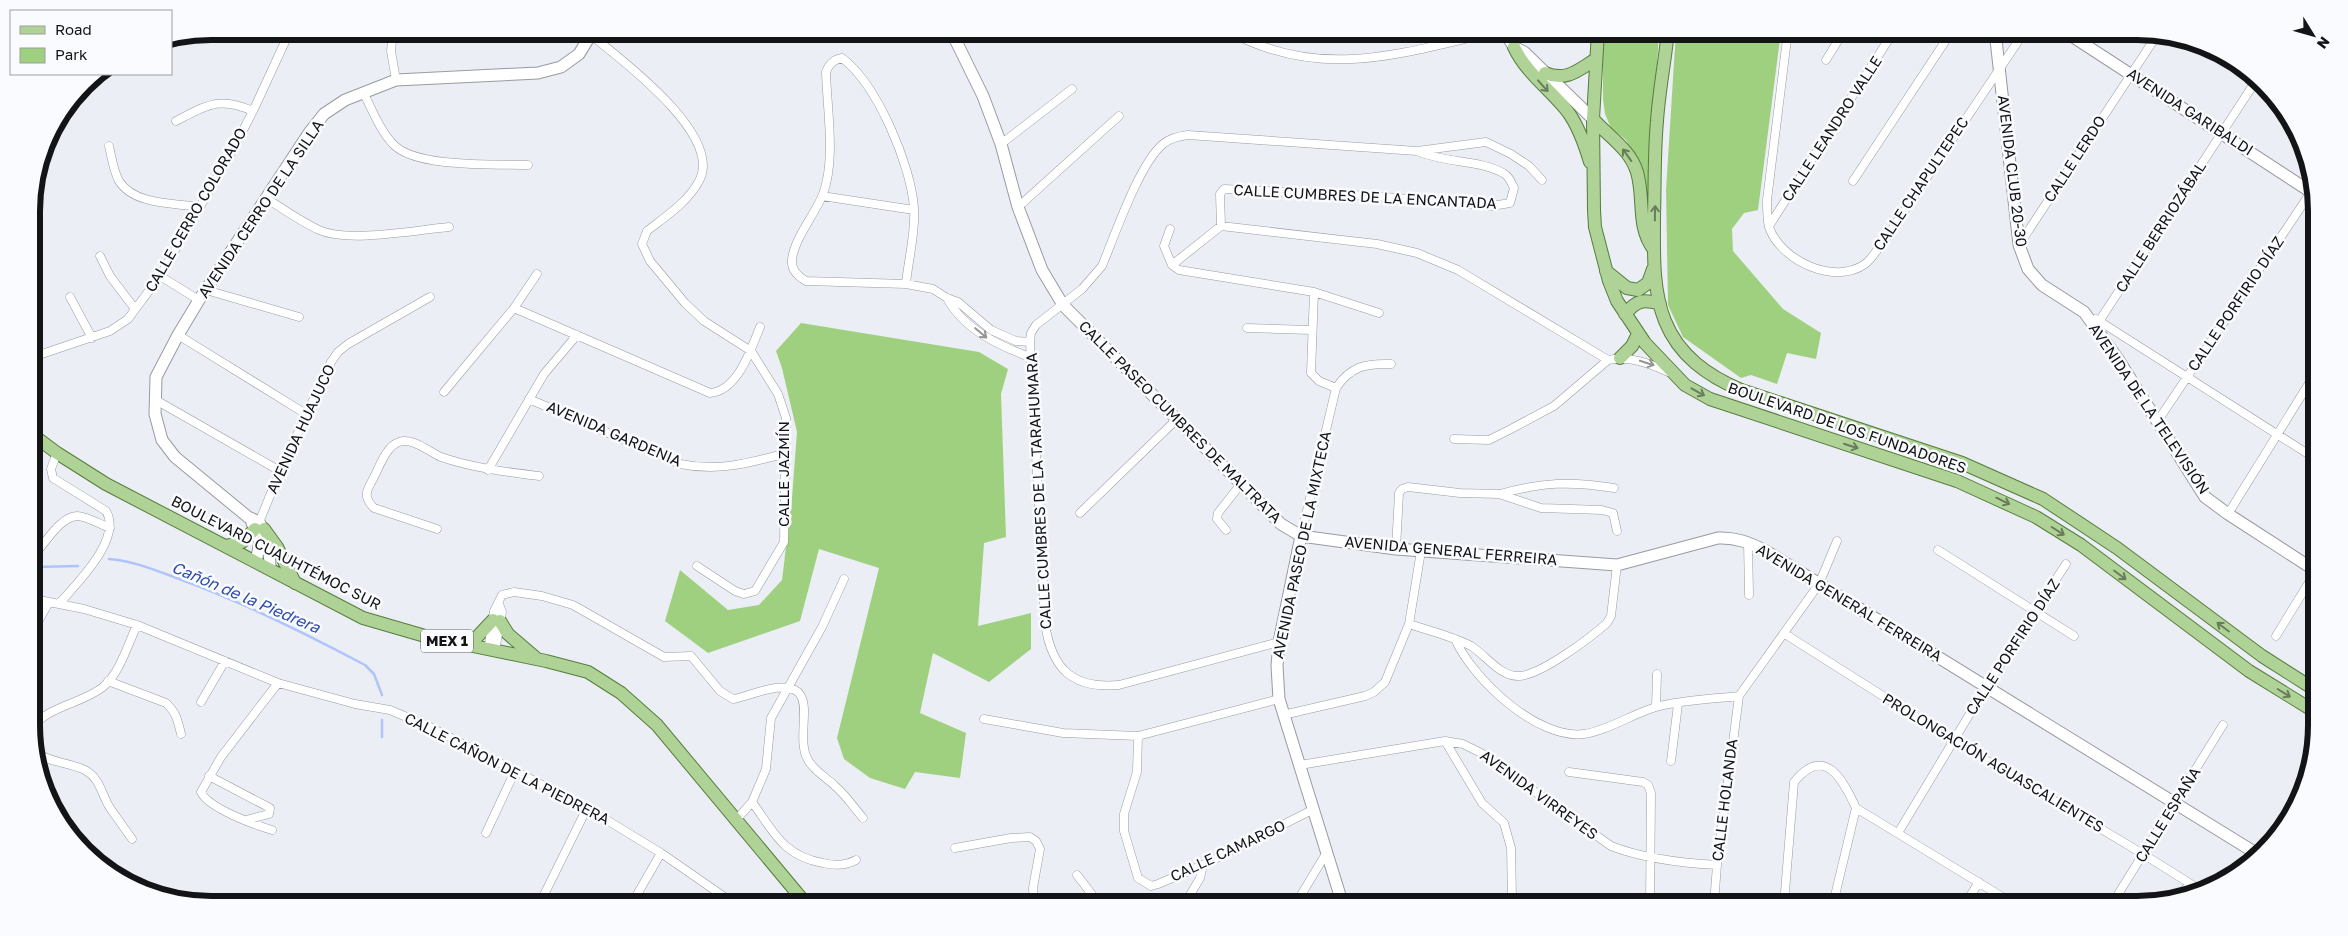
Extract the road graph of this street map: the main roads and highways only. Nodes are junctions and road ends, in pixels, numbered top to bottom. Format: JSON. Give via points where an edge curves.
{"nodes":[{"id":1,"x":1597,"y":40,"type":"edge"},
{"id":2,"x":1667,"y":40,"type":"edge"},
{"id":3,"x":1514,"y":46,"type":"road end"},
{"id":4,"x":1596,"y":59,"type":"junction"},
{"id":5,"x":1545,"y":73,"type":"road end"},
{"id":6,"x":1593,"y":119,"type":"junction"},
{"id":7,"x":1595,"y":176,"type":"junction"},
{"id":8,"x":1654,"y":250,"type":"junction"},
{"id":9,"x":1655,"y":264,"type":"junction"},
{"id":10,"x":1606,"y":271,"type":"junction"},
{"id":11,"x":1660,"y":304,"type":"junction"},
{"id":12,"x":1625,"y":314,"type":"junction"},
{"id":13,"x":1638,"y":334,"type":"junction"},
{"id":14,"x":1614,"y":359,"type":"road end"},
{"id":15,"x":40,"y":441,"type":"edge"},
{"id":16,"x":2091,"y":530,"type":"junction"},
{"id":17,"x":226,"y":546,"type":"junction"},
{"id":18,"x":2081,"y":546,"type":"junction"},
{"id":19,"x":295,"y":583,"type":"junction"},
{"id":20,"x":461,"y":645,"type":"junction"},
{"id":21,"x":2262,"y":656,"type":"junction"},
{"id":22,"x":538,"y":659,"type":"junction"},
{"id":23,"x":2251,"y":672,"type":"junction"},
{"id":24,"x":2308,"y":685,"type":"edge"},
{"id":25,"x":2308,"y":707,"type":"edge"},
{"id":26,"x":800,"y":896,"type":"edge"}],
"edges":[{"from":1,"to":4,"type":"main road","name":"BOULEVARD DE LOS FUNDADORES"},
{"from":8,"to":2,"type":"main road","name":"BOULEVARD DE LOS FUNDADORES","one_way":true,"via":[[1657,122]]},
{"from":3,"to":7,"type":"main road","one_way":true,"via":[[1537,80],[1580,131]]},
{"from":4,"to":5,"type":"main road","via":[[1578,72],[1563,77]]},
{"from":4,"to":6,"type":"main road","name":"BOULEVARD DE LOS FUNDADORES"},
{"from":6,"to":7,"type":"main road","name":"BOULEVARD DE LOS FUNDADORES"},
{"from":8,"to":6,"type":"main road","one_way":true,"via":[[1646,239],[1634,163]]},
{"from":7,"to":10,"type":"main road","name":"BOULEVARD DE LOS FUNDADORES","via":[[1596,227]]},
{"from":8,"to":9,"type":"main road","name":"BOULEVARD DE LOS FUNDADORES"},
{"from":9,"to":10,"type":"main road","via":[[1648,282],[1638,290],[1627,288]]},
{"from":9,"to":11,"type":"main road","name":"BOULEVARD DE LOS FUNDADORES"},
{"from":10,"to":12,"type":"main road","name":"BOULEVARD DE LOS FUNDADORES"},
{"from":11,"to":12,"type":"main road","via":[[1641,300]]},
{"from":11,"to":16,"type":"main road","name":"BOULEVARD DE LOS FUNDADORES","via":[[1665,322],[1683,351],[1700,368],[1721,381],[1962,463],[2043,499]]},
{"from":12,"to":13,"type":"main road","name":"BOULEVARD DE LOS FUNDADORES"},
{"from":13,"to":14,"type":"main road","via":[[1632,346]]},
{"from":13,"to":18,"type":"main road","name":"BOULEVARD DE LOS FUNDADORES","one_way":true,"via":[[1685,385],[1710,399],[1957,481],[2036,518]]},
{"from":15,"to":17,"type":"main road","name":"BOULEVARD CUAUHTÉMOC SUR","number":"MEX 1","via":[[93,476]]},
{"from":16,"to":18,"type":"main road"},
{"from":21,"to":16,"type":"main road","name":"BOULEVARD DE LOS FUNDADORES","one_way":true},
{"from":17,"to":19,"type":"main road","name":"BOULEVARD CUAUHTÉMOC SUR","number":"MEX 1"},
{"from":17,"to":19,"type":"main road","via":[[242,542],[257,524],[277,547]]},
{"from":18,"to":23,"type":"main road","name":"BOULEVARD DE LOS FUNDADORES","one_way":true},
{"from":19,"to":20,"type":"main road","name":"BOULEVARD CUAUHTÉMOC SUR","number":"MEX 1","via":[[376,623]]},
{"from":20,"to":22,"type":"main road","name":"BOULEVARD CUAUHTÉMOC SUR","number":"MEX 1"},
{"from":20,"to":22,"type":"main road","via":[[496,620]]},
{"from":21,"to":23,"type":"main road"},
{"from":21,"to":24,"type":"main road","name":"BOULEVARD DE LOS FUNDADORES"},
{"from":22,"to":26,"type":"main road","name":"BOULEVARD CUAUHTÉMOC SUR","number":"MEX 1","via":[[593,675],[638,706]]},
{"from":23,"to":25,"type":"main road","name":"BOULEVARD DE LOS FUNDADORES","one_way":true}]}
